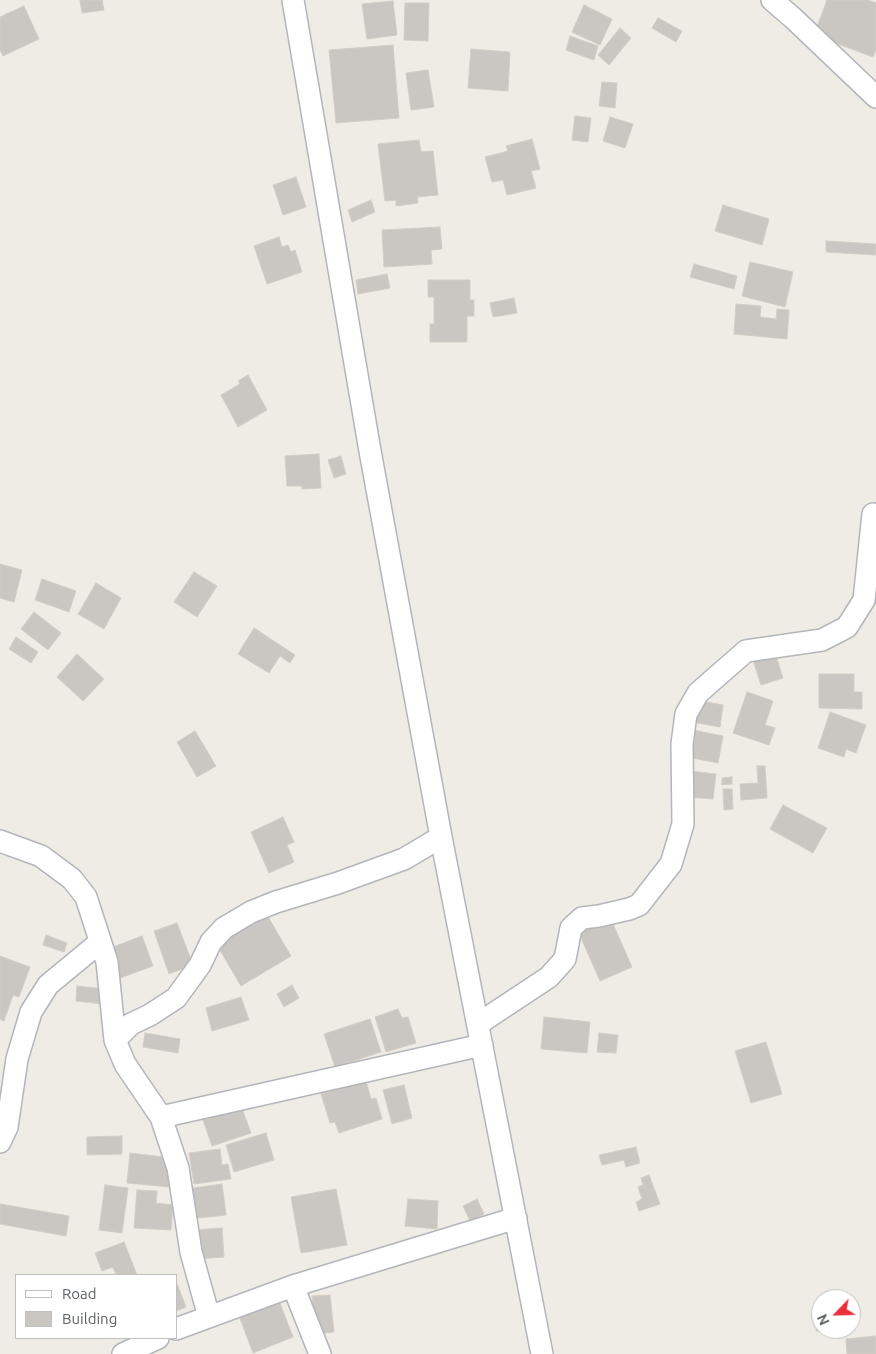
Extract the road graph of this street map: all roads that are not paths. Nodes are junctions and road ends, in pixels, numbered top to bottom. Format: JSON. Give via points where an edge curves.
{"nodes":[{"id":1,"x":293,"y":0,"type":"edge"},
{"id":2,"x":772,"y":0,"type":"edge"},
{"id":3,"x":876,"y":97,"type":"edge"},
{"id":4,"x":873,"y":514,"type":"dead end"},
{"id":5,"x":442,"y":837,"type":"junction"},
{"id":6,"x":0,"y":841,"type":"edge"},
{"id":7,"x":100,"y":942,"type":"junction"},
{"id":8,"x":478,"y":1024,"type":"junction"},
{"id":9,"x":116,"y":1040,"type":"junction"},
{"id":10,"x":482,"y":1045,"type":"junction"},
{"id":11,"x":161,"y":1116,"type":"junction"},
{"id":12,"x":0,"y":1142,"type":"edge"},
{"id":13,"x":516,"y":1218,"type":"junction"},
{"id":14,"x":293,"y":1286,"type":"junction"},
{"id":15,"x":209,"y":1317,"type":"junction"},
{"id":16,"x":178,"y":1328,"type":"edge"},
{"id":17,"x":156,"y":1339,"type":"edge"},
{"id":18,"x":123,"y":1354,"type":"edge"},
{"id":19,"x":320,"y":1354,"type":"edge"},
{"id":20,"x":542,"y":1354,"type":"edge"}],
"edges":[{"from":1,"to":5,"type":"street","via":[[343,301]]},
{"from":2,"to":3,"type":"street"},
{"from":4,"to":8,"type":"street","via":[[864,600],[847,626],[822,640],[746,652],[698,694],[686,714],[682,744],[683,824],[671,864],[639,905],[582,918],[571,928],[565,960],[549,977]]},
{"from":5,"to":8,"type":"street"},
{"from":5,"to":9,"type":"street","via":[[404,859],[276,902],[250,912],[224,928],[211,942],[200,965],[176,998],[131,1024]]},
{"from":6,"to":7,"type":"street","via":[[41,856],[72,879],[86,897]]},
{"from":7,"to":9,"type":"street","via":[[106,962]]},
{"from":7,"to":12,"type":"street","via":[[48,985],[31,1012],[17,1059],[7,1127]]},
{"from":8,"to":10,"type":"street"},
{"from":9,"to":11,"type":"street","via":[[125,1064]]},
{"from":10,"to":11,"type":"street"},
{"from":10,"to":13,"type":"street"},
{"from":11,"to":15,"type":"street","via":[[178,1168],[191,1252]]},
{"from":13,"to":14,"type":"street"},
{"from":13,"to":20,"type":"street"},
{"from":14,"to":15,"type":"street"},
{"from":14,"to":19,"type":"street"},
{"from":15,"to":16,"type":"street"},
{"from":17,"to":18,"type":"street"}]}
